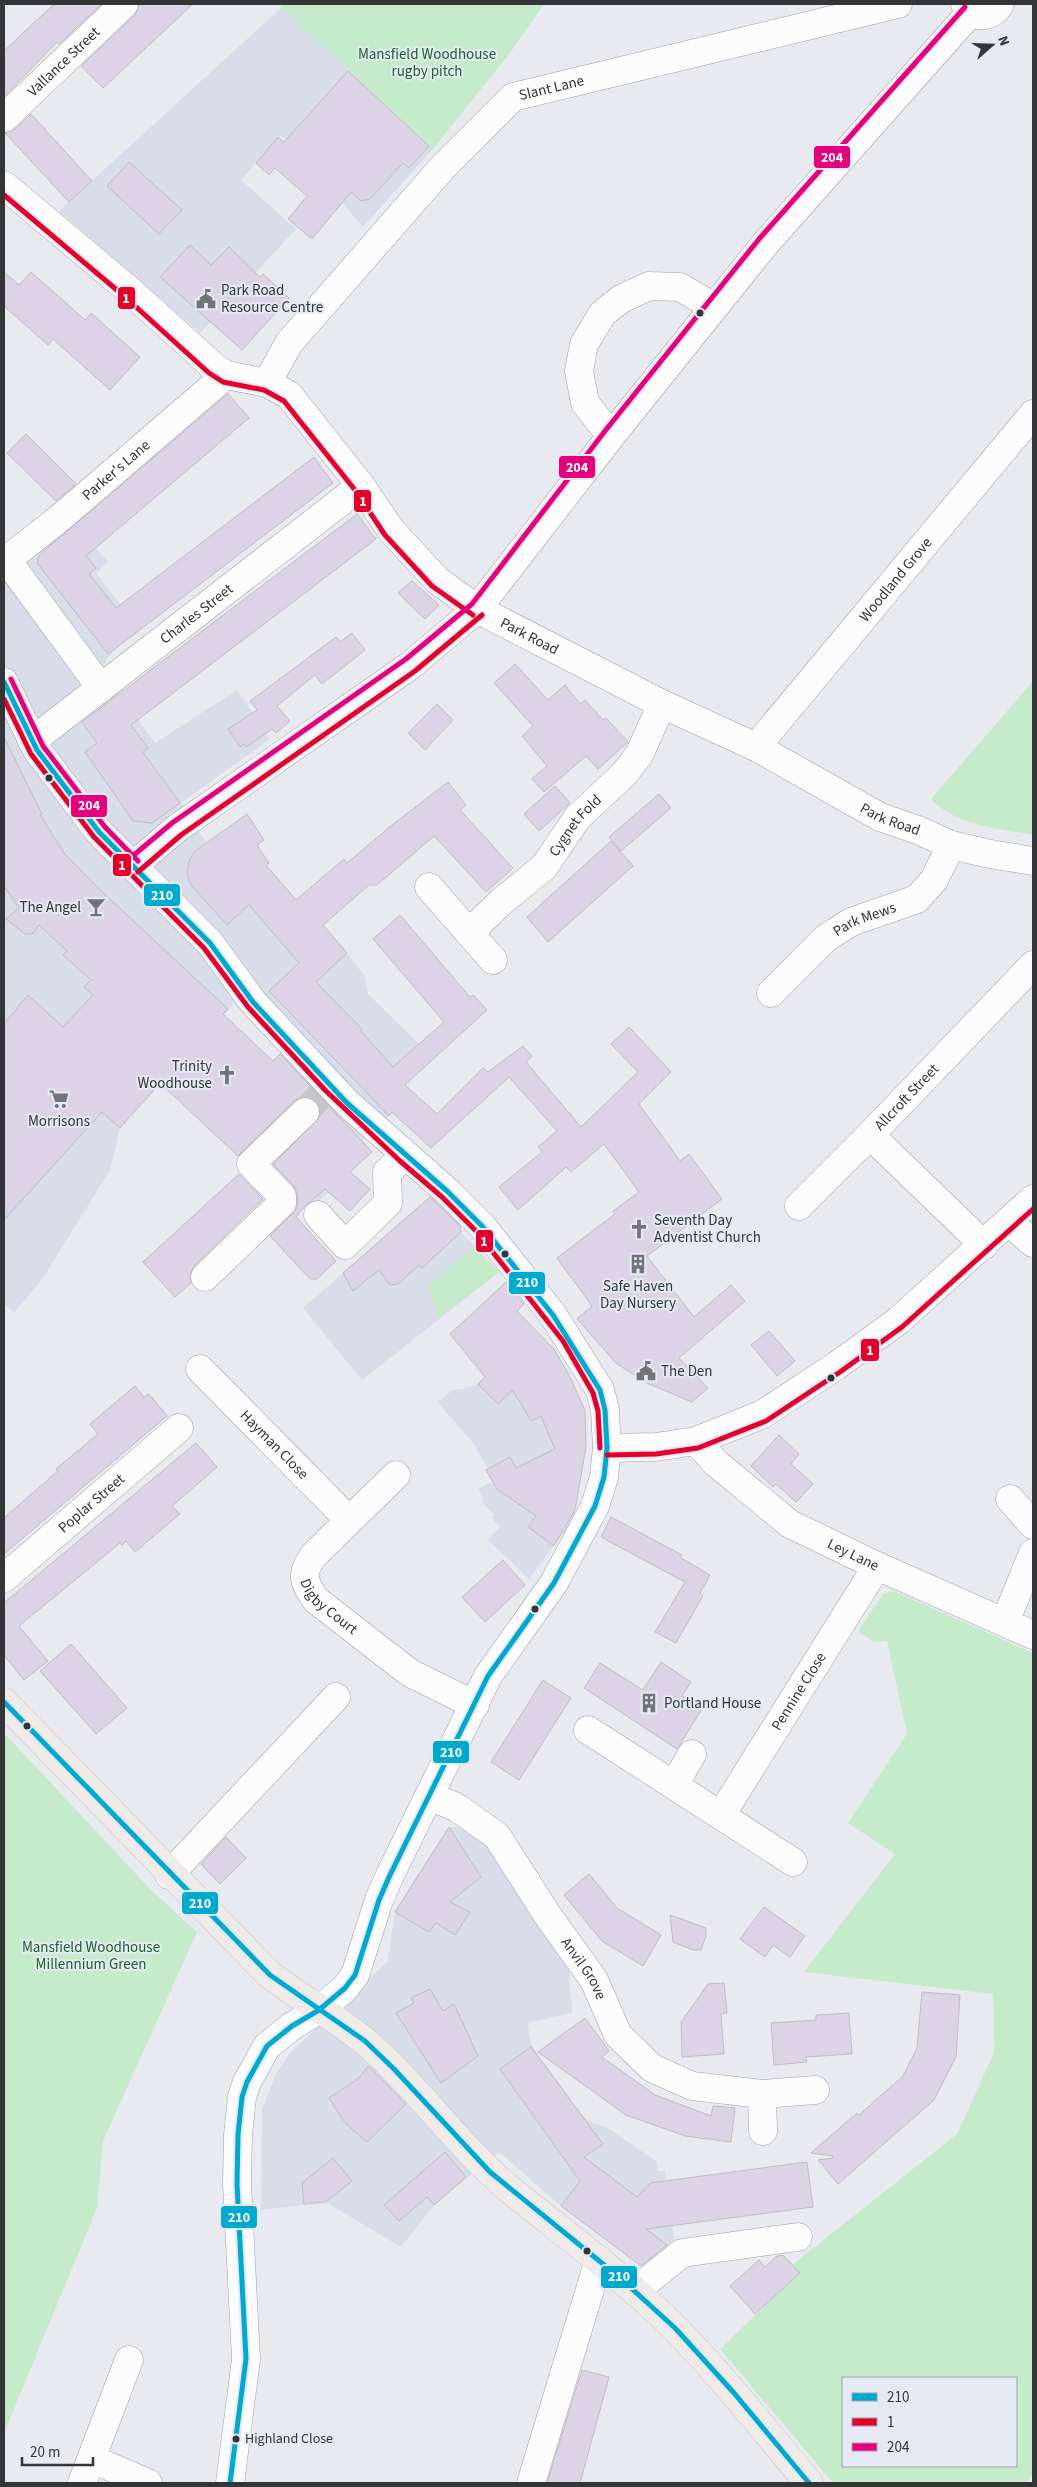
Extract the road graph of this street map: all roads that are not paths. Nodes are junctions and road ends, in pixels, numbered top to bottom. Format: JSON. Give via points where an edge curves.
{"nodes":[{"id":1,"x":124,"y":4,"type":"edge"},
{"id":2,"x":898,"y":4,"type":"edge"},
{"id":3,"x":1000,"y":4,"type":"edge"},
{"id":4,"x":968,"y":8,"type":"edge"},
{"id":5,"x":4,"y":118,"type":"edge"},
{"id":6,"x":4,"y":186,"type":"edge"},
{"id":7,"x":714,"y":308,"type":"junction"},
{"id":8,"x":226,"y":375,"type":"junction"},
{"id":9,"x":267,"y":383,"type":"junction"},
{"id":10,"x":1033,"y":414,"type":"edge"},
{"id":11,"x":611,"y":436,"type":"junction"},
{"id":12,"x":361,"y":486,"type":"junction"},
{"id":13,"x":6,"y":561,"type":"edge"},
{"id":14,"x":476,"y":609,"type":"junction"},
{"id":15,"x":4,"y":682,"type":"edge"},
{"id":16,"x":101,"y":688,"type":"junction"},
{"id":17,"x":662,"y":704,"type":"junction"},
{"id":18,"x":32,"y":741,"type":"junction"},
{"id":19,"x":756,"y":747,"type":"junction"},
{"id":20,"x":951,"y":845,"type":"junction"},
{"id":21,"x":1033,"y":861,"type":"edge"},
{"id":22,"x":133,"y":866,"type":"junction"},
{"id":23,"x":429,"y":887,"type":"dead end"},
{"id":24,"x":469,"y":933,"type":"junction"},
{"id":25,"x":493,"y":960,"type":"dead end"},
{"id":26,"x":1033,"y":966,"type":"edge"},
{"id":27,"x":771,"y":993,"type":"dead end"},
{"id":28,"x":319,"y":1098,"type":"junction"},
{"id":29,"x":870,"y":1135,"type":"junction"},
{"id":30,"x":405,"y":1156,"type":"junction"},
{"id":31,"x":1033,"y":1199,"type":"edge"},
{"id":32,"x":799,"y":1206,"type":"dead end"},
{"id":33,"x":318,"y":1216,"type":"dead end"},
{"id":34,"x":1009,"y":1222,"type":"junction"},
{"id":35,"x":1033,"y":1243,"type":"edge"},
{"id":36,"x":984,"y":1244,"type":"junction"},
{"id":37,"x":205,"y":1277,"type":"dead end"},
{"id":38,"x":200,"y":1369,"type":"dead end"},
{"id":39,"x":179,"y":1428,"type":"dead end"},
{"id":40,"x":696,"y":1441,"type":"junction"},
{"id":41,"x":607,"y":1448,"type":"junction"},
{"id":42,"x":396,"y":1475,"type":"dead end"},
{"id":43,"x":1010,"y":1499,"type":"dead end"},
{"id":44,"x":349,"y":1520,"type":"junction"},
{"id":45,"x":1033,"y":1525,"type":"edge"},
{"id":46,"x":1033,"y":1553,"type":"edge"},
{"id":47,"x":877,"y":1566,"type":"junction"},
{"id":48,"x":4,"y":1578,"type":"edge"},
{"id":49,"x":1005,"y":1622,"type":"junction"},
{"id":50,"x":1033,"y":1634,"type":"edge"},
{"id":51,"x":336,"y":1697,"type":"dead end"},
{"id":52,"x":4,"y":1702,"type":"edge"},
{"id":53,"x":475,"y":1705,"type":"junction"},
{"id":54,"x":588,"y":1730,"type":"dead end"},
{"id":55,"x":692,"y":1754,"type":"dead end"},
{"id":56,"x":674,"y":1786,"type":"junction"},
{"id":57,"x":429,"y":1796,"type":"junction"},
{"id":58,"x":721,"y":1815,"type":"junction"},
{"id":59,"x":793,"y":1862,"type":"dead end"},
{"id":60,"x":169,"y":1874,"type":"junction"},
{"id":61,"x":319,"y":2010,"type":"junction"},
{"id":62,"x":815,"y":2090,"type":"dead end"},
{"id":63,"x":762,"y":2094,"type":"junction"},
{"id":64,"x":763,"y":2131,"type":"dead end"},
{"id":65,"x":798,"y":2236,"type":"dead end"},
{"id":66,"x":598,"y":2260,"type":"junction"},
{"id":67,"x":635,"y":2291,"type":"junction"},
{"id":68,"x":129,"y":2360,"type":"dead end"},
{"id":69,"x":87,"y":2471,"type":"edge"},
{"id":70,"x":148,"y":2483,"type":"edge"},
{"id":71,"x":230,"y":2483,"type":"edge"},
{"id":72,"x":531,"y":2483,"type":"edge"},
{"id":73,"x":809,"y":2483,"type":"edge"}],
"edges":[{"from":1,"to":5,"type":"street","name":"Vallance Street"},
{"from":2,"to":9,"type":"street","name":"Slant Lane","via":[[513,97],[443,167],[290,343]]},
{"from":3,"to":4,"type":"street","via":[[993,12],[980,16]]},
{"from":4,"to":7,"type":"street"},
{"from":6,"to":8,"type":"street","name":"Park Road"},
{"from":7,"to":11,"type":"street"},
{"from":7,"to":11,"type":"street","via":[[680,287],[649,286],[603,313],[584,344],[579,371],[585,403]]},
{"from":8,"to":9,"type":"street","name":"Park Road"},
{"from":8,"to":13,"type":"street","name":"Parker's Lane"},
{"from":9,"to":12,"type":"street","name":"Park Road","via":[[289,395]]},
{"from":10,"to":19,"type":"street","name":"Woodland Grove"},
{"from":11,"to":14,"type":"street"},
{"from":12,"to":14,"type":"street","name":"Park Road","via":[[391,530],[437,580]]},
{"from":12,"to":16,"type":"street","name":"Charles Street"},
{"from":13,"to":16,"type":"street"},
{"from":14,"to":17,"type":"street","name":"Park Road"},
{"from":14,"to":22,"type":"street","via":[[411,666],[176,829]]},
{"from":15,"to":18,"type":"street"},
{"from":16,"to":18,"type":"street","name":"Charles Street"},
{"from":17,"to":19,"type":"street","name":"Park Road"},
{"from":17,"to":24,"type":"street","name":"Cygnet Fold","via":[[639,755],[624,774],[577,818],[544,867]]},
{"from":18,"to":22,"type":"street","via":[[99,832]]},
{"from":19,"to":20,"type":"street","name":"Park Road","via":[[880,817]]},
{"from":20,"to":21,"type":"street","name":"Park Road"},
{"from":20,"to":27,"type":"street","name":"Park Mews","via":[[934,880],[917,900],[851,922],[826,938]]},
{"from":22,"to":28,"type":"street","via":[[210,943]]},
{"from":23,"to":24,"type":"street"},
{"from":24,"to":25,"type":"street"},
{"from":26,"to":29,"type":"street","name":"Allcroft Street"},
{"from":28,"to":30,"type":"street"},
{"from":28,"to":37,"type":"street","via":[[251,1164],[282,1196],[282,1203]]},
{"from":29,"to":32,"type":"street"},
{"from":29,"to":36,"type":"street","name":"Allcroft Street"},
{"from":30,"to":33,"type":"street","via":[[387,1172],[388,1203],[344,1245]]},
{"from":30,"to":41,"type":"street","via":[[447,1190],[482,1226],[569,1337],[600,1390],[605,1410]]},
{"from":31,"to":34,"type":"street"},
{"from":34,"to":35,"type":"street"},
{"from":34,"to":36,"type":"street"},
{"from":36,"to":40,"type":"street","via":[[898,1321],[836,1366],[763,1414]]},
{"from":38,"to":44,"type":"street","name":"Hayman Close"},
{"from":39,"to":48,"type":"street","name":"Poplar Street"},
{"from":40,"to":41,"type":"street","via":[[656,1447]]},
{"from":40,"to":47,"type":"street","name":"Ley Lane","via":[[716,1463],[790,1524]]},
{"from":41,"to":53,"type":"street","via":[[604,1477],[595,1506],[564,1567],[488,1676]]},
{"from":42,"to":44,"type":"street","name":"Digby Court"},
{"from":43,"to":45,"type":"street"},
{"from":44,"to":53,"type":"street","name":"Digby Court","via":[[306,1566],[307,1587],[316,1600],[410,1673]]},
{"from":46,"to":49,"type":"street"},
{"from":47,"to":49,"type":"street","name":"Ley Lane"},
{"from":47,"to":58,"type":"street","name":"Pennine Close"},
{"from":49,"to":50,"type":"street","name":"Ley Lane"},
{"from":51,"to":60,"type":"street"},
{"from":52,"to":60,"type":"main road"},
{"from":53,"to":57,"type":"street"},
{"from":54,"to":56,"type":"street"},
{"from":55,"to":56,"type":"street"},
{"from":56,"to":58,"type":"street"},
{"from":57,"to":61,"type":"street","via":[[379,1900],[355,1975]]},
{"from":57,"to":63,"type":"street","name":"Anvil Grove","via":[[456,1807],[497,1836],[594,1980],[618,2034],[652,2068],[692,2086]]},
{"from":58,"to":59,"type":"street"},
{"from":60,"to":61,"type":"main road","via":[[270,1975]]},
{"from":61,"to":66,"type":"main road","via":[[376,2051],[460,2142],[508,2188]]},
{"from":61,"to":71,"type":"street","via":[[266,2046],[242,2098],[237,2184],[246,2359]]},
{"from":62,"to":63,"type":"street","name":"Anvil Grove"},
{"from":63,"to":64,"type":"street"},
{"from":65,"to":67,"type":"street","via":[[682,2253]]},
{"from":66,"to":67,"type":"main road"},
{"from":66,"to":72,"type":"street"},
{"from":67,"to":73,"type":"main road","via":[[714,2371]]},
{"from":68,"to":69,"type":"street"},
{"from":69,"to":70,"type":"street"}]}
